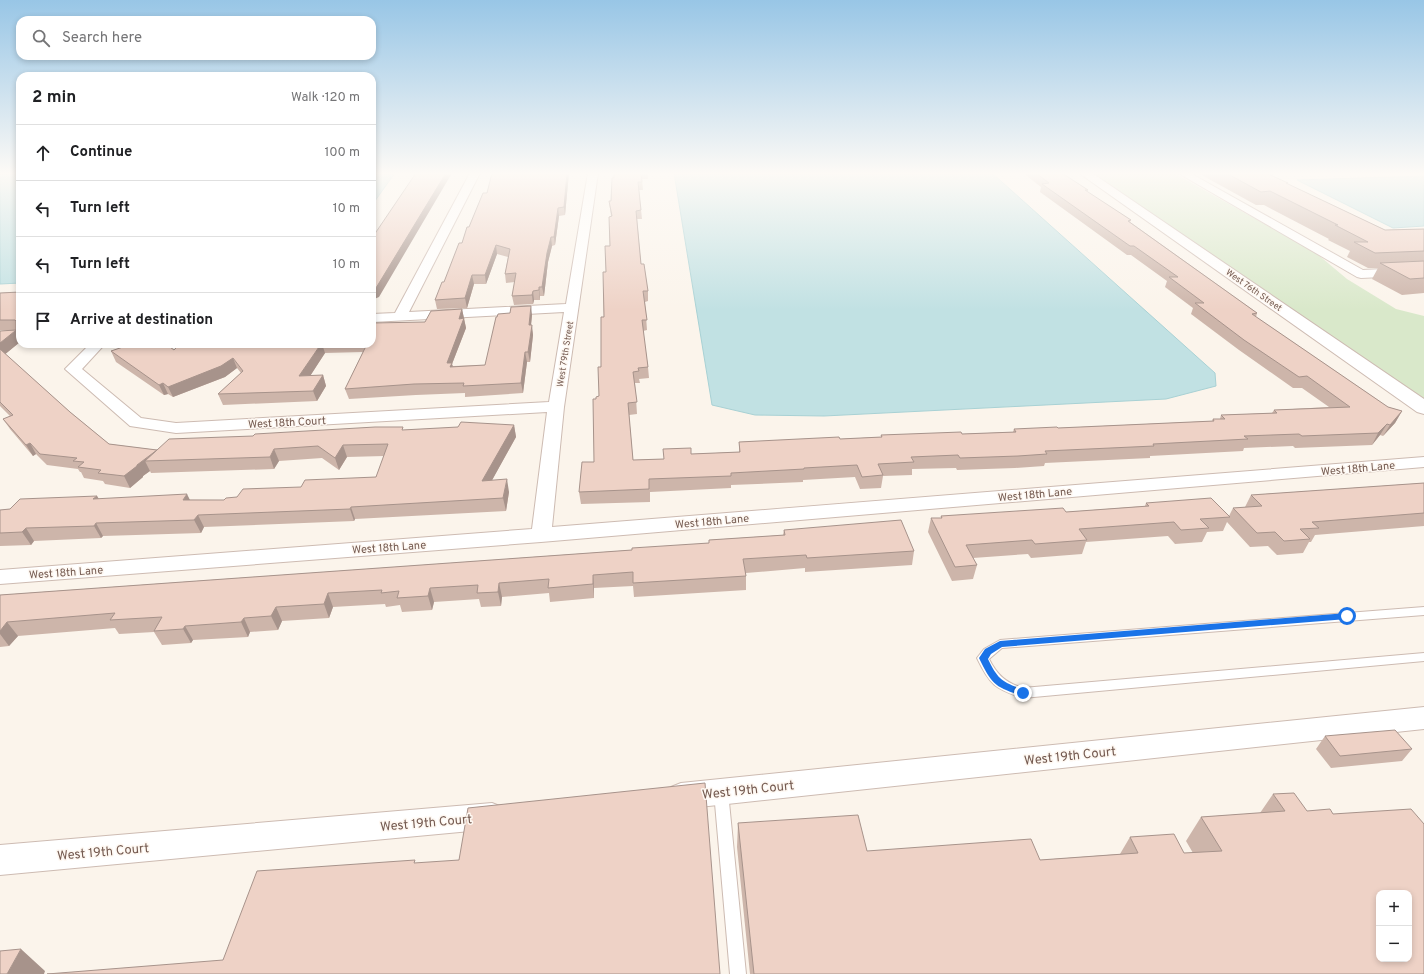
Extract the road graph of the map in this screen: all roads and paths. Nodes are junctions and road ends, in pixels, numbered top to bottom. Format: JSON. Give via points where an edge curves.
{"nodes":[{"id":1,"x":451,"y":218,"type":"edge"},
{"id":2,"x":586,"y":218,"type":"edge"},
{"id":3,"x":1150,"y":218,"type":"edge"},
{"id":4,"x":1263,"y":218,"type":"edge"},
{"id":5,"x":1424,"y":271,"type":"edge"},
{"id":6,"x":572,"y":308,"type":"junction"},
{"id":7,"x":400,"y":316,"type":"junction"},
{"id":8,"x":376,"y":318,"type":"edge"},
{"id":9,"x":94,"y":348,"type":"edge"},
{"id":10,"x":556,"y":407,"type":"junction"},
{"id":11,"x":1424,"y":408,"type":"edge"},
{"id":12,"x":1424,"y":462,"type":"edge"},
{"id":13,"x":541,"y":535,"type":"junction"},
{"id":14,"x":0,"y":577,"type":"edge"},
{"id":15,"x":1424,"y":611,"type":"edge"},
{"id":16,"x":1424,"y":657,"type":"edge"},
{"id":17,"x":1424,"y":718,"type":"edge"},
{"id":18,"x":721,"y":792,"type":"junction"},
{"id":19,"x":659,"y":798,"type":"edge"},
{"id":20,"x":520,"y":813,"type":"edge"},
{"id":21,"x":0,"y":860,"type":"edge"},
{"id":22,"x":738,"y":974,"type":"edge"}],
"edges":[{"from":1,"to":7,"type":"street"},
{"from":2,"to":6,"type":"street","name":"West 79th Street"},
{"from":3,"to":11,"type":"street","name":"West 76th Street"},
{"from":4,"to":5,"type":"street","via":[[1361,274]]},
{"from":6,"to":7,"type":"street"},
{"from":6,"to":10,"type":"street","name":"West 79th Street"},
{"from":7,"to":8,"type":"street"},
{"from":9,"to":10,"type":"street","name":"West 18th Court","via":[[73,369],[136,422],[176,428]]},
{"from":10,"to":13,"type":"street","name":"West 79th Street"},
{"from":12,"to":13,"type":"street","name":"West 18th Lane"},
{"from":13,"to":14,"type":"street","name":"West 18th Lane"},
{"from":15,"to":16,"type":"lane","via":[[1000,644],[983,658],[992,677],[1006,687],[1023,693]]},
{"from":17,"to":18,"type":"street","name":"West 19th Court"},
{"from":18,"to":19,"type":"street","name":"West 19th Court"},
{"from":18,"to":22,"type":"lane"},
{"from":20,"to":21,"type":"street","name":"West 19th Court"}]}
